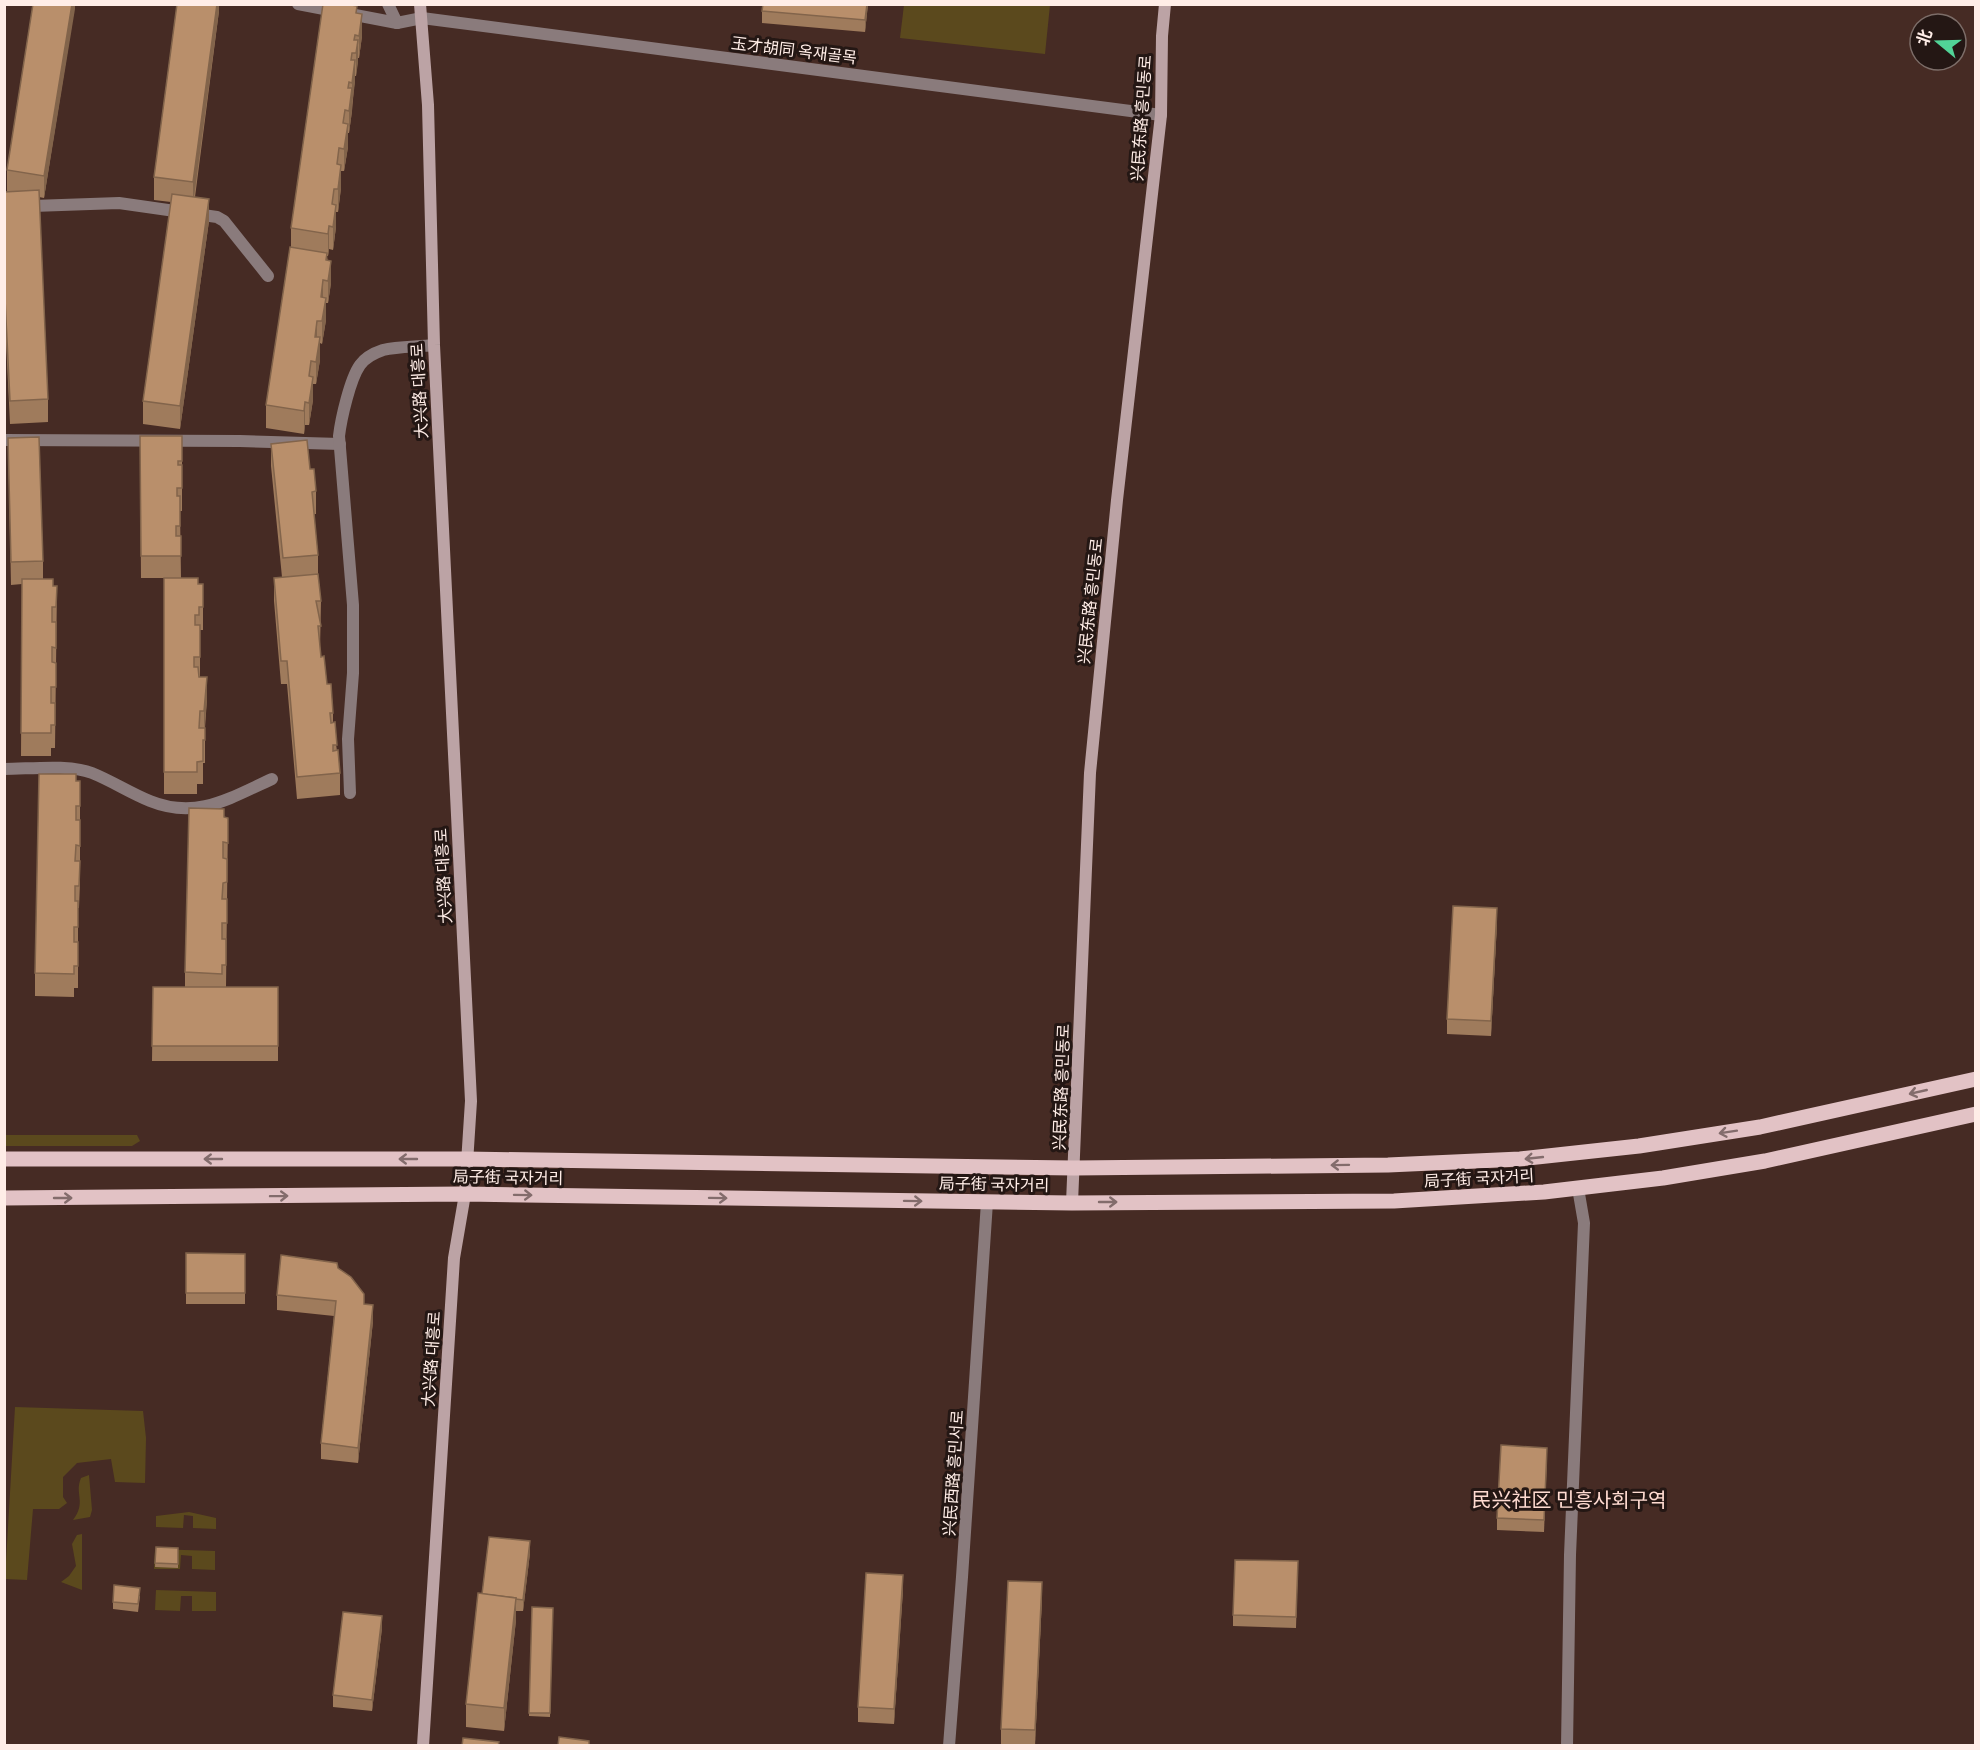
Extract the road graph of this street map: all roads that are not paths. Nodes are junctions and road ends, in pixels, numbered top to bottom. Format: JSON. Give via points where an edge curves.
{"nodes":[{"id":1,"x":298,"y":4,"type":"edge"},
{"id":2,"x":388,"y":4,"type":"edge"},
{"id":3,"x":420,"y":4,"type":"edge"},
{"id":4,"x":1165,"y":4,"type":"edge"},
{"id":5,"x":422,"y":18,"type":"junction"},
{"id":6,"x":397,"y":23,"type":"junction"},
{"id":7,"x":1161,"y":115,"type":"junction"},
{"id":8,"x":4,"y":207,"type":"edge"},
{"id":9,"x":268,"y":276,"type":"dead end"},
{"id":10,"x":434,"y":345,"type":"junction"},
{"id":11,"x":4,"y":440,"type":"edge"},
{"id":12,"x":340,"y":444,"type":"junction"},
{"id":13,"x":4,"y":769,"type":"edge"},
{"id":14,"x":272,"y":779,"type":"dead end"},
{"id":15,"x":350,"y":793,"type":"dead end"},
{"id":16,"x":1976,"y":1079,"type":"edge"},
{"id":17,"x":1976,"y":1114,"type":"edge"},
{"id":18,"x":4,"y":1159,"type":"edge"},
{"id":19,"x":466,"y":1159,"type":"junction"},
{"id":20,"x":1074,"y":1168,"type":"junction"},
{"id":21,"x":1578,"y":1188,"type":"junction"},
{"id":22,"x":465,"y":1194,"type":"junction"},
{"id":23,"x":4,"y":1198,"type":"edge"},
{"id":24,"x":987,"y":1202,"type":"junction"},
{"id":25,"x":1072,"y":1203,"type":"junction"},
{"id":26,"x":423,"y":1746,"type":"edge"},
{"id":27,"x":949,"y":1746,"type":"edge"},
{"id":28,"x":1567,"y":1746,"type":"edge"}],
"edges":[{"from":1,"to":6,"type":"street"},
{"from":2,"to":6,"type":"street"},
{"from":3,"to":5,"type":"street","name":"大兴路 대흥로"},
{"from":4,"to":7,"type":"street","name":"兴民东路 흥민동로"},
{"from":5,"to":6,"type":"street","name":"玉才胡同 옥재골목"},
{"from":5,"to":7,"type":"street","name":"玉才胡同 옥재골목"},
{"from":5,"to":10,"type":"street","name":"大兴路 대흥로"},
{"from":7,"to":20,"type":"street","name":"兴民东路 흥민동로","via":[[1090,773]]},
{"from":8,"to":9,"type":"street","via":[[119,203],[217,217]]},
{"from":10,"to":12,"type":"street","via":[[385,349],[360,365],[340,425]]},
{"from":10,"to":19,"type":"street","name":"大兴路 대흥로","via":[[471,1101]]},
{"from":11,"to":12,"type":"street"},
{"from":12,"to":15,"type":"street","via":[[353,605]]},
{"from":13,"to":14,"type":"street","via":[[78,770],[149,801],[182,808],[215,805]]},
{"from":16,"to":20,"type":"main road","name":"局子街 국자거리","one_way":true,"via":[[1760,1127],[1520,1159],[1388,1165]]},
{"from":17,"to":21,"type":"main road","name":"局子街 국자거리","via":[[1764,1161]]},
{"from":19,"to":18,"type":"main road","name":"局子街 국자거리","one_way":true},
{"from":19,"to":20,"type":"main road","name":"局子街 국자거리"},
{"from":19,"to":22,"type":"street","name":"大兴路 대흥로"},
{"from":20,"to":25,"type":"street","name":"兴民东路 흥민동로"},
{"from":25,"to":21,"type":"main road","name":"局子街 국자거리","one_way":true,"via":[[1394,1201]]},
{"from":21,"to":28,"type":"street","via":[[1584,1223],[1570,1555]]},
{"from":23,"to":22,"type":"main road","name":"局子街 국자거리","one_way":true},
{"from":22,"to":24,"type":"main road","name":"局子街 국자거리","one_way":true},
{"from":22,"to":26,"type":"street","name":"大兴路 대흥로","via":[[454,1258]]},
{"from":24,"to":25,"type":"main road","name":"局子街 국자거리"},
{"from":24,"to":27,"type":"street","name":"兴民西路 흥민서로"}]}
